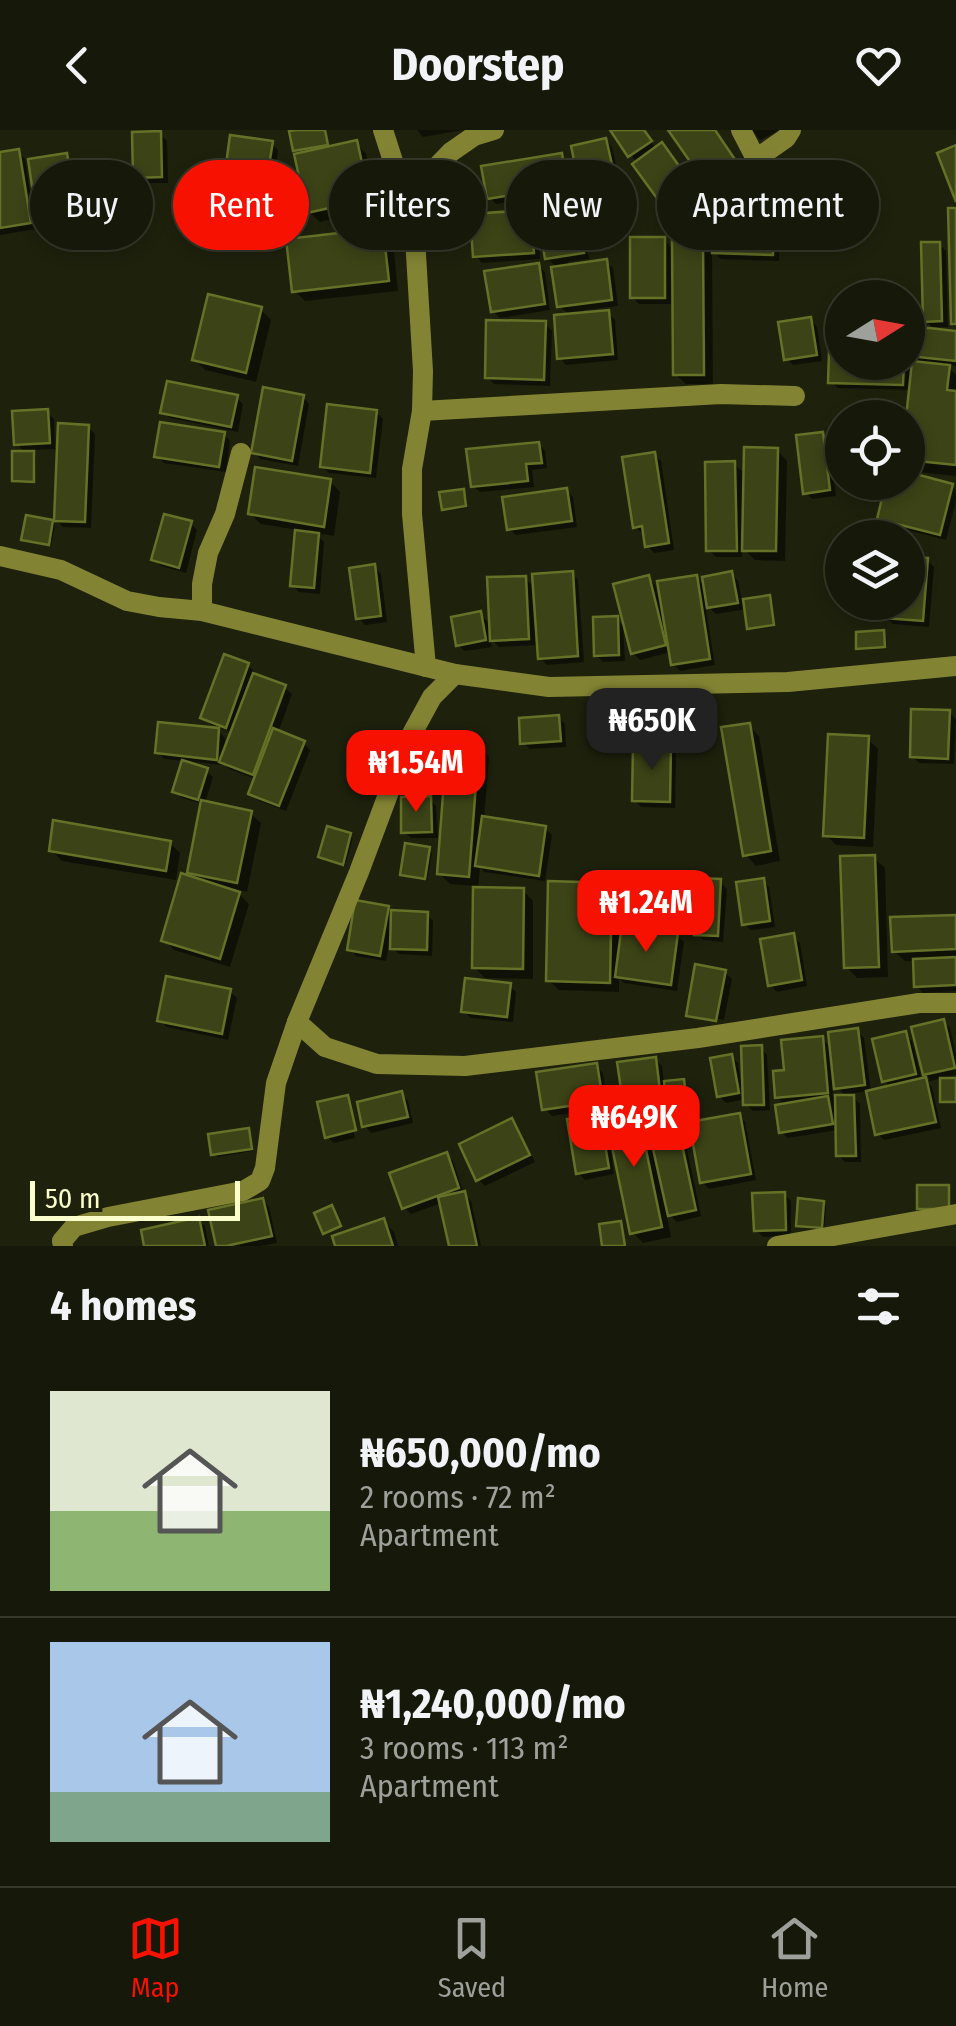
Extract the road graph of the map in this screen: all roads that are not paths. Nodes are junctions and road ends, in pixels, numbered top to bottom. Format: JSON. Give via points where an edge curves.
{"nodes":[{"id":1,"x":383,"y":130,"type":"edge"},
{"id":2,"x":494,"y":130,"type":"edge"},
{"id":3,"x":740,"y":130,"type":"edge"},
{"id":4,"x":792,"y":130,"type":"edge"},
{"id":5,"x":393,"y":160,"type":"edge"},
{"id":6,"x":443,"y":160,"type":"edge"},
{"id":7,"x":416,"y":250,"type":"edge"},
{"id":8,"x":795,"y":396,"type":"dead end"},
{"id":9,"x":422,"y":411,"type":"junction"},
{"id":10,"x":241,"y":453,"type":"dead end"},
{"id":11,"x":0,"y":556,"type":"edge"},
{"id":12,"x":202,"y":611,"type":"junction"},
{"id":13,"x":956,"y":666,"type":"edge"},
{"id":14,"x":426,"y":667,"type":"junction"},
{"id":15,"x":456,"y":674,"type":"junction"},
{"id":16,"x":956,"y":1002,"type":"edge"},
{"id":17,"x":297,"y":1022,"type":"junction"},
{"id":18,"x":956,"y":1214,"type":"edge"},
{"id":19,"x":63,"y":1246,"type":"edge"},
{"id":20,"x":777,"y":1246,"type":"edge"}],
"edges":[{"from":1,"to":5,"type":"street"},
{"from":2,"to":6,"type":"street"},
{"from":3,"to":4,"type":"street","via":[[756,159]]},
{"from":7,"to":9,"type":"street"},
{"from":8,"to":9,"type":"street"},
{"from":9,"to":14,"type":"street","via":[[412,514]]},
{"from":10,"to":12,"type":"street","via":[[208,553]]},
{"from":11,"to":12,"type":"street","via":[[61,570],[127,601]]},
{"from":12,"to":14,"type":"street"},
{"from":13,"to":15,"type":"street","via":[[788,682],[549,688]]},
{"from":14,"to":15,"type":"street"},
{"from":15,"to":17,"type":"street","via":[[432,698],[408,741]]},
{"from":16,"to":17,"type":"street","via":[[465,1066],[377,1064],[325,1048]]},
{"from":17,"to":19,"type":"street","via":[[276,1083],[260,1181],[242,1191],[74,1226]]},
{"from":18,"to":20,"type":"street"}]}
